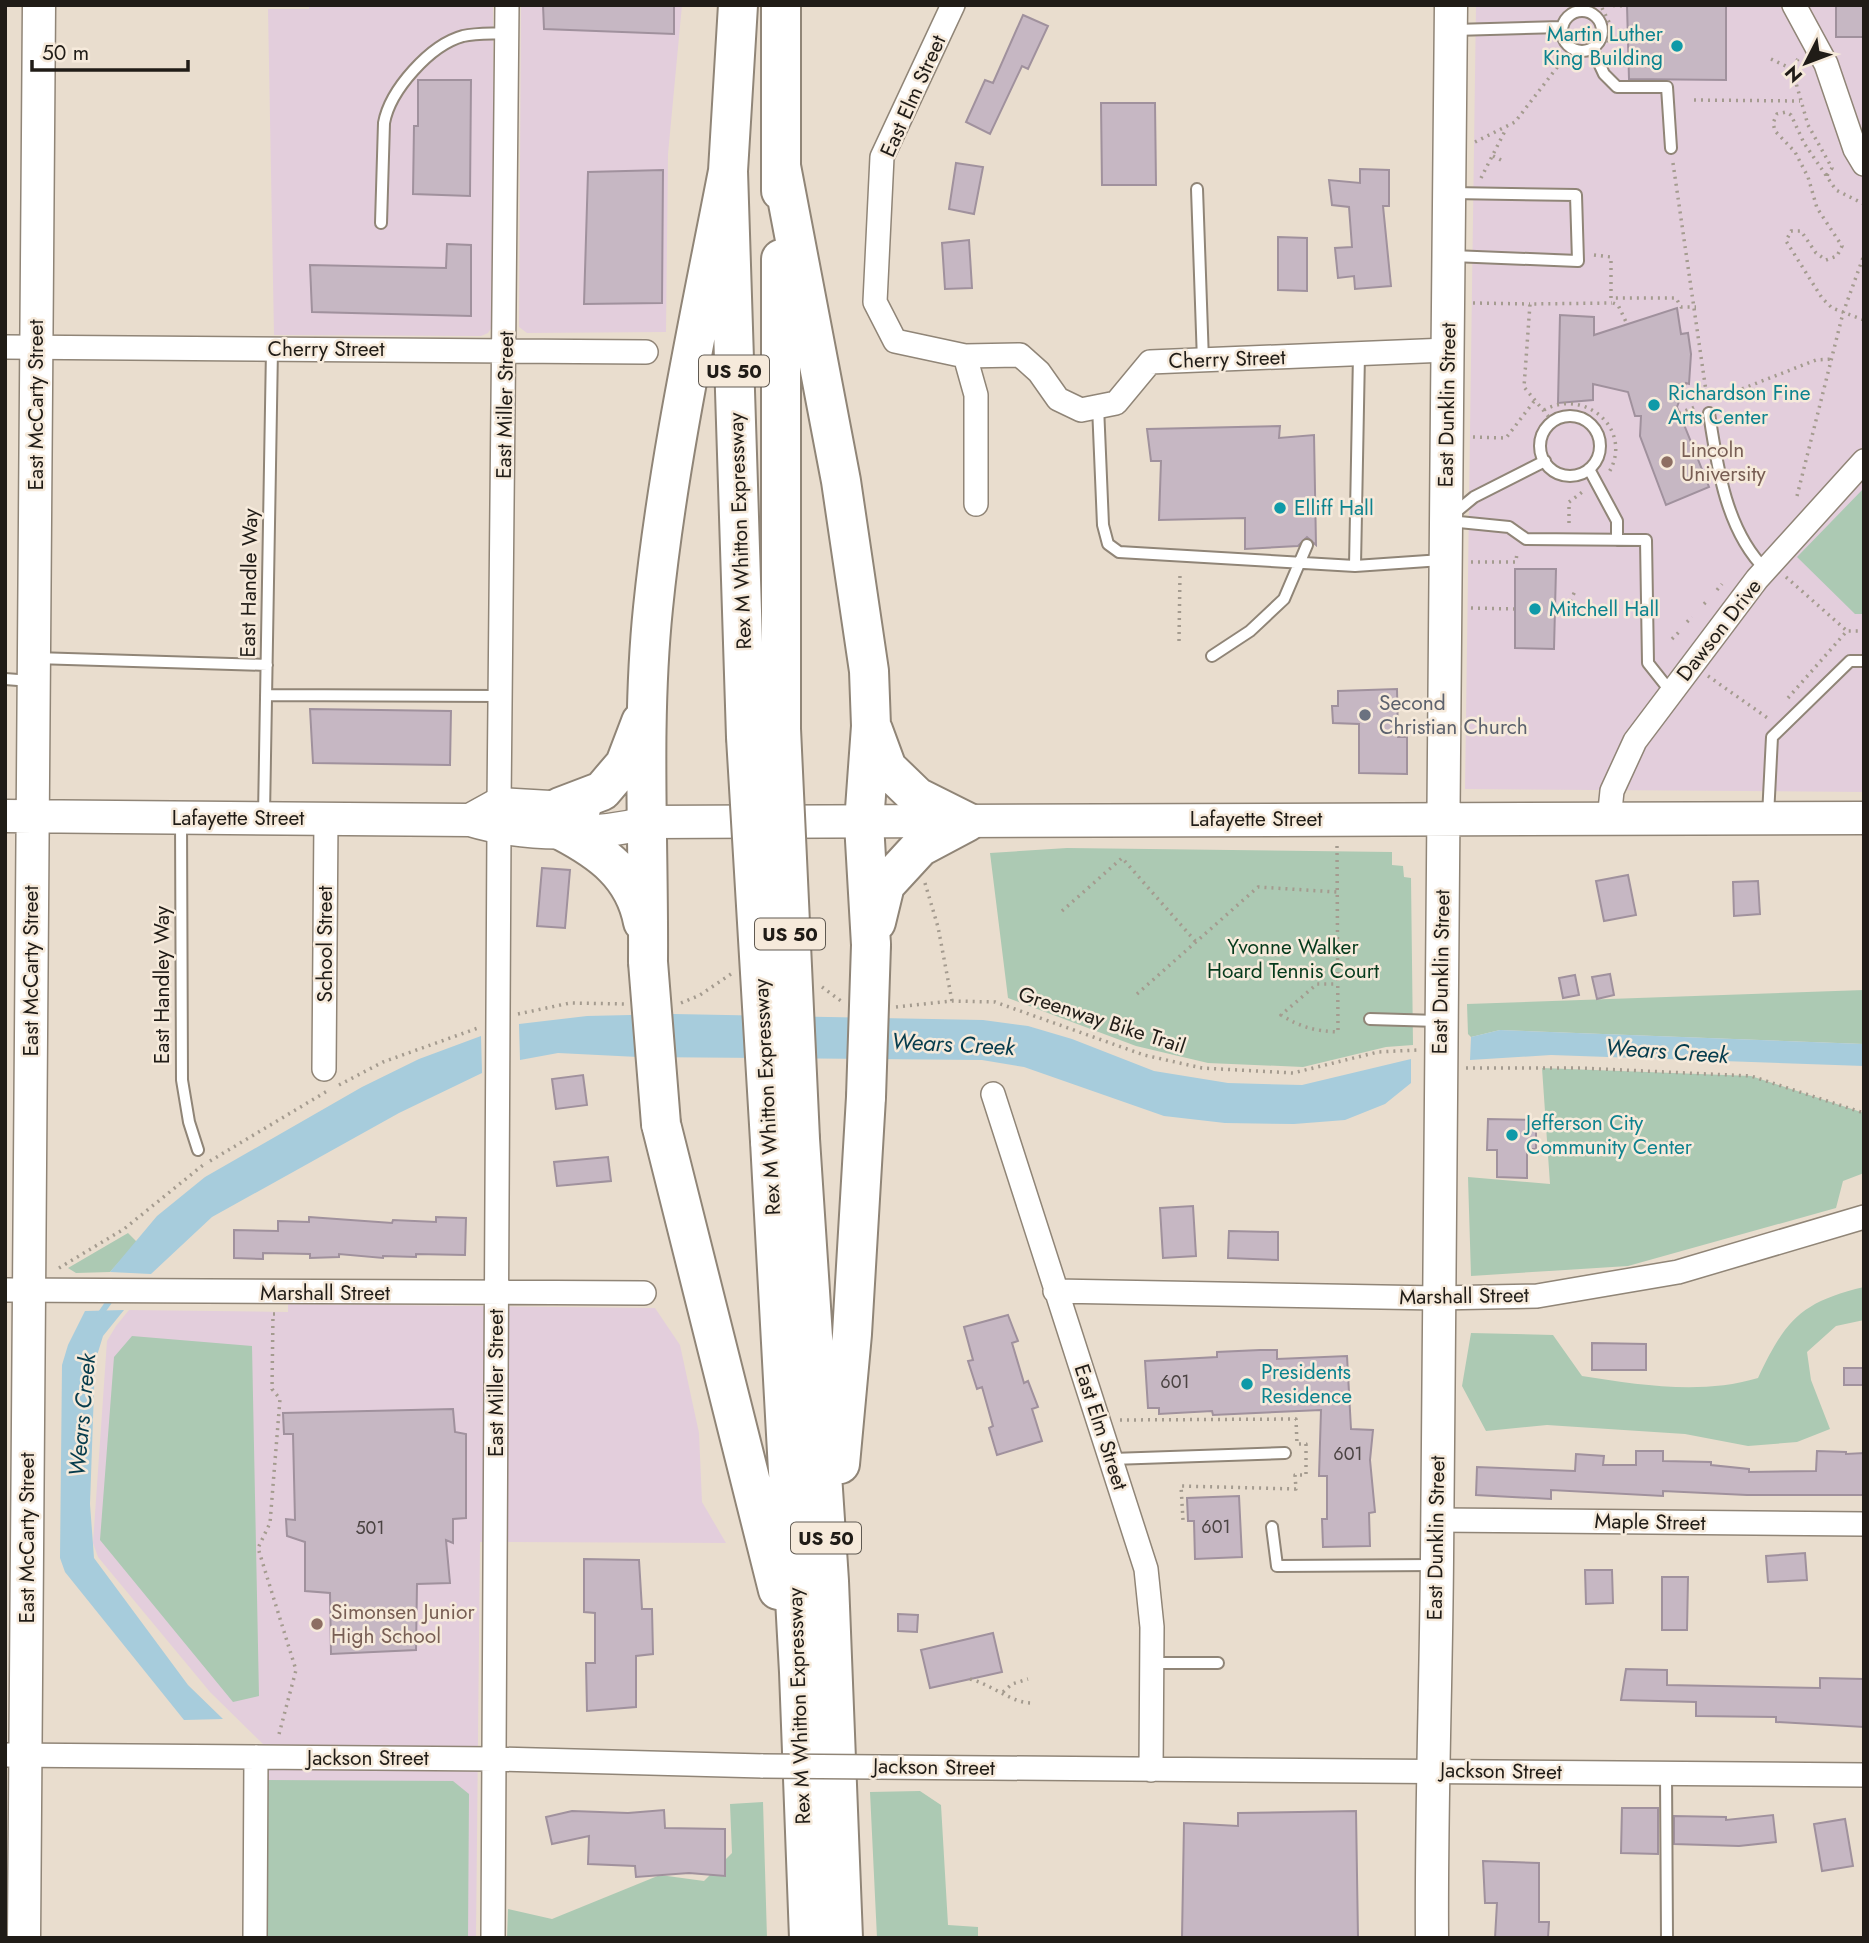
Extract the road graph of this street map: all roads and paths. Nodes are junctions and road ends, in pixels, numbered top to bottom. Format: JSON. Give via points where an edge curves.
{"nodes":[{"id":1,"x":39,"y":5,"type":"edge"},
{"id":2,"x":507,"y":5,"type":"edge"},
{"id":3,"x":738,"y":5,"type":"edge"},
{"id":4,"x":781,"y":5,"type":"edge"},
{"id":5,"x":954,"y":5,"type":"edge"},
{"id":6,"x":1794,"y":5,"type":"edge"},
{"id":7,"x":1601,"y":6,"type":"edge"},
{"id":8,"x":1627,"y":6,"type":"edge"},
{"id":9,"x":1451,"y":18,"type":"edge"},
{"id":10,"x":1562,"y":27,"type":"junction"},
{"id":11,"x":1611,"y":30,"type":"junction"},
{"id":12,"x":1628,"y":31,"type":"dead end"},
{"id":13,"x":507,"y":33,"type":"junction"},
{"id":14,"x":1572,"y":48,"type":"junction"},
{"id":15,"x":1594,"y":52,"type":"junction"},
{"id":16,"x":1771,"y":59,"type":"dead end"},
{"id":17,"x":1694,"y":100,"type":"dead end"},
{"id":18,"x":1801,"y":101,"type":"junction"},
{"id":19,"x":1507,"y":127,"type":"junction"},
{"id":20,"x":1472,"y":144,"type":"dead end"},
{"id":21,"x":1671,"y":148,"type":"joint"},
{"id":22,"x":1493,"y":156,"type":"junction"},
{"id":23,"x":1505,"y":162,"type":"dead end"},
{"id":24,"x":1864,"y":164,"type":"edge"},
{"id":25,"x":781,"y":166,"type":"junction"},
{"id":26,"x":728,"y":171,"type":"junction"},
{"id":27,"x":1826,"y":177,"type":"junction"},
{"id":28,"x":1197,"y":189,"type":"dead end"},
{"id":29,"x":1460,"y":194,"type":"junction"},
{"id":30,"x":1864,"y":204,"type":"edge"},
{"id":31,"x":381,"y":223,"type":"dead end"},
{"id":32,"x":1578,"y":254,"type":"junction"},
{"id":33,"x":1864,"y":255,"type":"edge"},
{"id":34,"x":1448,"y":256,"type":"junction"},
{"id":35,"x":1612,"y":301,"type":"junction"},
{"id":36,"x":1470,"y":303,"type":"dead end"},
{"id":37,"x":1530,"y":304,"type":"junction"},
{"id":38,"x":1696,"y":307,"type":"junction"},
{"id":39,"x":1843,"y":313,"type":"junction"},
{"id":40,"x":1864,"y":320,"type":"edge"},
{"id":41,"x":1627,"y":324,"type":"dead end"},
{"id":42,"x":5,"y":347,"type":"edge"},
{"id":43,"x":37,"y":347,"type":"junction"},
{"id":44,"x":272,"y":349,"type":"junction"},
{"id":45,"x":1447,"y":349,"type":"junction"},
{"id":46,"x":506,"y":351,"type":"junction"},
{"id":47,"x":646,"y":352,"type":"dead end"},
{"id":48,"x":1359,"y":354,"type":"junction"},
{"id":49,"x":965,"y":356,"type":"junction"},
{"id":50,"x":1832,"y":359,"type":"junction"},
{"id":51,"x":1203,"y":361,"type":"junction"},
{"id":52,"x":1535,"y":400,"type":"junction"},
{"id":53,"x":1098,"y":406,"type":"junction"},
{"id":54,"x":1544,"y":410,"type":"junction"},
{"id":55,"x":1709,"y":413,"type":"dead end"},
{"id":56,"x":1553,"y":422,"type":"junction"},
{"id":57,"x":1469,"y":437,"type":"dead end"},
{"id":58,"x":1545,"y":461,"type":"junction"},
{"id":59,"x":1864,"y":461,"type":"edge"},
{"id":60,"x":1589,"y":470,"type":"junction"},
{"id":61,"x":1598,"y":483,"type":"junction"},
{"id":62,"x":1797,"y":496,"type":"dead end"},
{"id":63,"x":976,"y":504,"type":"dead end"},
{"id":64,"x":1446,"y":521,"type":"junction"},
{"id":65,"x":1517,"y":533,"type":"junction"},
{"id":66,"x":1570,"y":540,"type":"junction"},
{"id":67,"x":1617,"y":540,"type":"junction"},
{"id":68,"x":1307,"y":545,"type":"dead end"},
{"id":69,"x":1457,"y":561,"type":"junction"},
{"id":70,"x":1299,"y":563,"type":"junction"},
{"id":71,"x":1355,"y":566,"type":"junction"},
{"id":72,"x":1773,"y":570,"type":"junction"},
{"id":73,"x":1180,"y":572,"type":"dead end"},
{"id":74,"x":1723,"y":584,"type":"dead end"},
{"id":75,"x":1576,"y":589,"type":"dead end"},
{"id":76,"x":1717,"y":590,"type":"dead end"},
{"id":77,"x":1708,"y":600,"type":"dead end"},
{"id":78,"x":1704,"y":604,"type":"dead end"},
{"id":79,"x":1469,"y":608,"type":"dead end"},
{"id":80,"x":1514,"y":609,"type":"dead end"},
{"id":81,"x":1555,"y":610,"type":"dead end"},
{"id":82,"x":1692,"y":617,"type":"dead end"},
{"id":83,"x":1687,"y":622,"type":"dead end"},
{"id":84,"x":1681,"y":630,"type":"dead end"},
{"id":85,"x":1847,"y":631,"type":"junction"},
{"id":86,"x":1864,"y":631,"type":"edge"},
{"id":87,"x":1672,"y":639,"type":"dead end"},
{"id":88,"x":1180,"y":641,"type":"dead end"},
{"id":89,"x":1212,"y":656,"type":"dead end"},
{"id":90,"x":1864,"y":661,"type":"edge"},
{"id":91,"x":267,"y":665,"type":"junction"},
{"id":92,"x":24,"y":673,"type":"edge"},
{"id":93,"x":1715,"y":681,"type":"dead end"},
{"id":94,"x":1671,"y":692,"type":"junction"},
{"id":95,"x":266,"y":695,"type":"junction"},
{"id":96,"x":500,"y":696,"type":"junction"},
{"id":97,"x":647,"y":700,"type":"junction"},
{"id":98,"x":1785,"y":701,"type":"dead end"},
{"id":99,"x":1776,"y":711,"type":"dead end"},
{"id":100,"x":871,"y":726,"type":"junction"},
{"id":101,"x":764,"y":733,"type":"junction"},
{"id":102,"x":19,"y":817,"type":"edge"},
{"id":103,"x":181,"y":818,"type":"junction"},
{"id":104,"x":264,"y":818,"type":"junction"},
{"id":105,"x":326,"y":818,"type":"junction"},
{"id":106,"x":489,"y":818,"type":"junction"},
{"id":107,"x":1864,"y":818,"type":"edge"},
{"id":108,"x":561,"y":819,"type":"junction"},
{"id":109,"x":1768,"y":819,"type":"junction"},
{"id":110,"x":1609,"y":820,"type":"junction"},
{"id":111,"x":1442,"y":821,"type":"junction"},
{"id":112,"x":649,"y":822,"type":"junction"},
{"id":113,"x":967,"y":822,"type":"junction"},
{"id":114,"x":864,"y":823,"type":"junction"},
{"id":115,"x":1121,"y":846,"type":"dead end"},
{"id":116,"x":1337,"y":846,"type":"dead end"},
{"id":117,"x":1122,"y":858,"type":"junction"},
{"id":118,"x":923,"y":877,"type":"dead end"},
{"id":119,"x":1337,"y":892,"type":"junction"},
{"id":120,"x":1062,"y":911,"type":"dead end"},
{"id":121,"x":1196,"y":942,"type":"junction"},
{"id":122,"x":871,"y":945,"type":"junction"},
{"id":123,"x":648,"y":954,"type":"junction"},
{"id":124,"x":1338,"y":984,"type":"junction"},
{"id":125,"x":1137,"y":994,"type":"dead end"},
{"id":126,"x":952,"y":1001,"type":"dead end"},
{"id":127,"x":980,"y":1001,"type":"dead end"},
{"id":128,"x":1370,"y":1019,"type":"dead end"},
{"id":129,"x":1440,"y":1021,"type":"junction"},
{"id":130,"x":1421,"y":1050,"type":"dead end"},
{"id":131,"x":1465,"y":1068,"type":"dead end"},
{"id":132,"x":324,"y":1069,"type":"dead end"},
{"id":133,"x":993,"y":1094,"type":"dead end"},
{"id":134,"x":1864,"y":1113,"type":"edge"},
{"id":135,"x":785,"y":1140,"type":"junction"},
{"id":136,"x":198,"y":1150,"type":"dead end"},
{"id":137,"x":1864,"y":1217,"type":"edge"},
{"id":138,"x":17,"y":1290,"type":"edge"},
{"id":139,"x":1055,"y":1291,"type":"junction"},
{"id":140,"x":496,"y":1293,"type":"junction"},
{"id":141,"x":644,"y":1293,"type":"dead end"},
{"id":142,"x":1437,"y":1298,"type":"junction"},
{"id":143,"x":285,"y":1313,"type":"dead end"},
{"id":144,"x":1285,"y":1453,"type":"dead end"},
{"id":145,"x":1112,"y":1458,"type":"junction"},
{"id":146,"x":1437,"y":1520,"type":"junction"},
{"id":147,"x":1864,"y":1524,"type":"edge"},
{"id":148,"x":1272,"y":1527,"type":"dead end"},
{"id":149,"x":1437,"y":1565,"type":"junction"},
{"id":150,"x":829,"y":1581,"type":"junction"},
{"id":151,"x":1152,"y":1662,"type":"junction"},
{"id":152,"x":1218,"y":1663,"type":"dead end"},
{"id":153,"x":799,"y":1672,"type":"junction"},
{"id":154,"x":970,"y":1679,"type":"dead end"},
{"id":155,"x":1028,"y":1679,"type":"dead end"},
{"id":156,"x":1003,"y":1692,"type":"junction"},
{"id":157,"x":1033,"y":1703,"type":"dead end"},
{"id":158,"x":15,"y":1755,"type":"edge"},
{"id":159,"x":264,"y":1757,"type":"junction"},
{"id":160,"x":494,"y":1759,"type":"junction"},
{"id":161,"x":1151,"y":1770,"type":"junction"},
{"id":162,"x":1431,"y":1770,"type":"junction"},
{"id":163,"x":1666,"y":1773,"type":"junction"},
{"id":164,"x":1864,"y":1775,"type":"edge"},
{"id":165,"x":24,"y":1938,"type":"edge"},
{"id":166,"x":256,"y":1938,"type":"edge"},
{"id":167,"x":493,"y":1938,"type":"edge"},
{"id":168,"x":808,"y":1938,"type":"edge"},
{"id":169,"x":843,"y":1938,"type":"edge"},
{"id":170,"x":1432,"y":1938,"type":"edge"},
{"id":171,"x":1667,"y":1938,"type":"edge"}],
"edges":[{"from":1,"to":43,"type":"main road","name":"East McCarty Street"},
{"from":2,"to":13,"type":"street","name":"East Miller Street"},
{"from":3,"to":26,"type":"highway","name":"Rex M Whitton Expressway","number":"US 50"},
{"from":4,"to":25,"type":"highway","name":"Rex M Whitton Expressway","number":"US 50"},
{"from":5,"to":49,"type":"street","name":"East Elm Street","via":[[882,157],[876,302],[895,341]]},
{"from":6,"to":24,"type":"street","via":[[1826,64]]},
{"from":7,"to":8,"type":"path"},
{"from":7,"to":11,"type":"path"},
{"from":9,"to":10,"type":"lane"},
{"from":9,"to":29,"type":"main road","name":"East Dunklin Street"},
{"from":10,"to":14,"type":"lane"},
{"from":10,"to":15,"type":"lane","via":[[1573,13],[1592,14],[1602,31]]},
{"from":11,"to":12,"type":"path"},
{"from":11,"to":15,"type":"path","via":[[1606,47]]},
{"from":13,"to":31,"type":"lane","via":[[450,42],[397,91],[384,123]]},
{"from":13,"to":46,"type":"street","name":"East Miller Street"},
{"from":14,"to":15,"type":"lane"},
{"from":14,"to":19,"type":"path"},
{"from":15,"to":21,"type":"lane","via":[[1604,74],[1617,87],[1667,87]]},
{"from":16,"to":18,"type":"path","via":[[1792,69]]},
{"from":17,"to":18,"type":"path"},
{"from":18,"to":27,"type":"path","via":[[1808,125],[1832,169]]},
{"from":19,"to":20,"type":"path"},
{"from":19,"to":22,"type":"path"},
{"from":21,"to":38,"type":"path"},
{"from":22,"to":23,"type":"path"},
{"from":22,"to":29,"type":"path"},
{"from":25,"to":100,"type":"highway","via":[[841,481],[869,671]]},
{"from":25,"to":101,"type":"highway","name":"Rex M Whitton Expressway","number":"US 50"},
{"from":26,"to":97,"type":"highway","via":[[665,503]]},
{"from":26,"to":101,"type":"highway","name":"Rex M Whitton Expressway","number":"US 50"},
{"from":27,"to":30,"type":"path","via":[[1841,194]]},
{"from":27,"to":39,"type":"path","via":[[1791,115],[1777,114],[1775,131],[1795,152],[1817,208],[1842,246],[1837,256],[1826,260],[1801,231],[1791,231],[1786,241],[1822,298]]},
{"from":28,"to":51,"type":"lane"},
{"from":29,"to":32,"type":"lane","via":[[1576,195]]},
{"from":29,"to":34,"type":"main road","name":"East Dunklin Street"},
{"from":32,"to":34,"type":"lane","via":[[1578,261]]},
{"from":32,"to":35,"type":"path","via":[[1611,257]]},
{"from":33,"to":39,"type":"path"},
{"from":34,"to":45,"type":"main road","name":"East Dunklin Street"},
{"from":35,"to":37,"type":"path"},
{"from":35,"to":38,"type":"path","via":[[1676,298],[1681,307]]},
{"from":35,"to":41,"type":"path"},
{"from":36,"to":37,"type":"path"},
{"from":37,"to":52,"type":"path","via":[[1524,387]]},
{"from":38,"to":50,"type":"path","via":[[1708,403],[1816,360]]},
{"from":39,"to":40,"type":"path"},
{"from":39,"to":50,"type":"path"},
{"from":42,"to":43,"type":"street","name":"Cherry Street"},
{"from":43,"to":44,"type":"street","name":"Cherry Street"},
{"from":43,"to":92,"type":"main road","name":"East McCarty Street"},
{"from":44,"to":46,"type":"street","name":"Cherry Street"},
{"from":44,"to":91,"type":"lane","name":"East Handle Way"},
{"from":45,"to":48,"type":"street","name":"Cherry Street"},
{"from":45,"to":64,"type":"main road","name":"East Dunklin Street"},
{"from":46,"to":47,"type":"street","name":"Cherry Street"},
{"from":46,"to":96,"type":"street","name":"East Miller Street"},
{"from":48,"to":51,"type":"street","name":"Cherry Street"},
{"from":48,"to":71,"type":"lane"},
{"from":49,"to":53,"type":"street","via":[[1020,355],[1058,399],[1081,410]]},
{"from":49,"to":63,"type":"street","via":[[975,395]]},
{"from":50,"to":62,"type":"path"},
{"from":51,"to":53,"type":"street","name":"Cherry Street","via":[[1150,362],[1116,403]]},
{"from":52,"to":54,"type":"path"},
{"from":52,"to":57,"type":"path","via":[[1506,438]]},
{"from":53,"to":70,"type":"lane","via":[[1103,525],[1108,544],[1119,552]]},
{"from":54,"to":56,"type":"path"},
{"from":54,"to":61,"type":"path","via":[[1553,405],[1581,405],[1596,410],[1610,426],[1615,437],[1614,461],[1606,478]]},
{"from":55,"to":72,"type":"lane","via":[[1718,475],[1749,553]]},
{"from":56,"to":58,"type":"lane","via":[[1541,443]]},
{"from":56,"to":60,"type":"lane","via":[[1563,417],[1581,418],[1597,432],[1600,452]]},
{"from":58,"to":60,"type":"lane","via":[[1551,469],[1570,476]]},
{"from":58,"to":64,"type":"lane","via":[[1474,497]]},
{"from":59,"to":72,"type":"street","name":"Dawson Drive"},
{"from":60,"to":61,"type":"lane"},
{"from":61,"to":66,"type":"path","via":[[1569,502]]},
{"from":61,"to":67,"type":"lane","via":[[1617,521]]},
{"from":64,"to":65,"type":"lane","via":[[1509,527]]},
{"from":64,"to":69,"type":"main road","name":"East Dunklin Street"},
{"from":65,"to":66,"type":"lane","via":[[1526,539]]},
{"from":65,"to":69,"type":"path","via":[[1516,562]]},
{"from":66,"to":67,"type":"lane"},
{"from":67,"to":94,"type":"lane","via":[[1646,541],[1648,663]]},
{"from":68,"to":70,"type":"lane"},
{"from":69,"to":71,"type":"lane"},
{"from":69,"to":111,"type":"main road","name":"East Dunklin Street"},
{"from":70,"to":71,"type":"lane"},
{"from":70,"to":89,"type":"lane","via":[[1284,599],[1250,631]]},
{"from":72,"to":85,"type":"path"},
{"from":72,"to":94,"type":"street","name":"Dawson Drive"},
{"from":73,"to":88,"type":"path"},
{"from":74,"to":76,"type":"path"},
{"from":75,"to":81,"type":"path","via":[[1566,610]]},
{"from":77,"to":78,"type":"path"},
{"from":79,"to":80,"type":"path"},
{"from":82,"to":83,"type":"path"},
{"from":84,"to":87,"type":"path"},
{"from":85,"to":86,"type":"path"},
{"from":85,"to":98,"type":"path"},
{"from":90,"to":109,"type":"lane","via":[[1850,661],[1772,737]]},
{"from":91,"to":92,"type":"lane"},
{"from":91,"to":95,"type":"lane","name":"East Handle Way"},
{"from":92,"to":102,"type":"main road","name":"East McCarty Street"},
{"from":93,"to":99,"type":"path","via":[[1767,721]]},
{"from":94,"to":110,"type":"street","name":"Dawson Drive","via":[[1635,741],[1612,791]]},
{"from":95,"to":96,"type":"lane"},
{"from":95,"to":104,"type":"lane","name":"East Handle Way"},
{"from":96,"to":106,"type":"street","name":"East Miller Street"},
{"from":97,"to":108,"type":"highway","via":[[625,764],[602,791]]},
{"from":97,"to":112,"type":"highway"},
{"from":100,"to":113,"type":"highway","via":[[887,768],[917,797]]},
{"from":100,"to":114,"type":"highway"},
{"from":101,"to":135,"type":"highway","name":"Rex M Whitton Expressway","number":"US 50","bridge":true},
{"from":102,"to":103,"type":"main road","name":"Lafayette Street"},
{"from":102,"to":138,"type":"main road","name":"East McCarty Street"},
{"from":103,"to":104,"type":"main road","name":"Lafayette Street"},
{"from":103,"to":136,"type":"lane","name":"East Handley Way","via":[[182,1080]]},
{"from":104,"to":105,"type":"main road","name":"Lafayette Street"},
{"from":105,"to":106,"type":"main road","name":"Lafayette Street"},
{"from":105,"to":132,"type":"street","name":"School Street"},
{"from":106,"to":108,"type":"main road","name":"Lafayette Street"},
{"from":106,"to":140,"type":"street","name":"East Miller Street"},
{"from":107,"to":109,"type":"main road","name":"Lafayette Street"},
{"from":108,"to":112,"type":"main road","name":"Lafayette Street","via":[[613,832]]},
{"from":108,"to":123,"type":"highway","via":[[623,876],[639,902]]},
{"from":109,"to":110,"type":"main road","name":"Lafayette Street"},
{"from":110,"to":111,"type":"main road","name":"Lafayette Street"},
{"from":111,"to":113,"type":"main road","name":"Lafayette Street"},
{"from":111,"to":129,"type":"main road","name":"East Dunklin Street"},
{"from":112,"to":114,"type":"main road","name":"Lafayette Street"},
{"from":112,"to":123,"type":"highway"},
{"from":113,"to":114,"type":"main road","name":"Lafayette Street"},
{"from":113,"to":122,"type":"highway","via":[[919,847],[885,885]]},
{"from":114,"to":122,"type":"highway"},
{"from":115,"to":117,"type":"path"},
{"from":116,"to":119,"type":"path"},
{"from":117,"to":120,"type":"path"},
{"from":117,"to":121,"type":"path"},
{"from":118,"to":126,"type":"path"},
{"from":119,"to":121,"type":"path","via":[[1258,887]]},
{"from":119,"to":124,"type":"path"},
{"from":121,"to":125,"type":"path"},
{"from":122,"to":150,"type":"highway","bridge":true,"via":[[852,1334]]},
{"from":123,"to":153,"type":"highway","bridge":true,"via":[[661,1124]]},
{"from":124,"to":124,"type":"path","via":[[1338,1032],[1315,1031],[1281,1015],[1317,984]]},
{"from":127,"to":130,"type":"path","name":"Greenway Bike Trail","via":[[1017,1008],[1144,1055],[1202,1068],[1293,1073],[1378,1052]]},
{"from":128,"to":129,"type":"lane"},
{"from":129,"to":142,"type":"main road","name":"East Dunklin Street"},
{"from":131,"to":134,"type":"path","via":[[1751,1076]]},
{"from":133,"to":139,"type":"street","name":"East Elm Street"},
{"from":135,"to":150,"type":"highway","name":"Rex M Whitton Expressway","number":"US 50"},
{"from":135,"to":153,"type":"highway","name":"Rex M Whitton Expressway","number":"US 50"},
{"from":137,"to":142,"type":"street","name":"Marshall Street","via":[[1678,1272],[1620,1284],[1537,1296]]},
{"from":138,"to":140,"type":"street","name":"Marshall Street"},
{"from":138,"to":158,"type":"main road","name":"East McCarty Street"},
{"from":139,"to":142,"type":"street","name":"Marshall Street"},
{"from":139,"to":145,"type":"street","name":"East Elm Street"},
{"from":140,"to":141,"type":"street","name":"Marshall Street"},
{"from":140,"to":160,"type":"street","name":"East Miller Street"},
{"from":142,"to":146,"type":"main road","name":"East Dunklin Street"},
{"from":143,"to":159,"type":"path","via":[[273,1314],[272,1389],[280,1399],[270,1523],[258,1548],[296,1670]]},
{"from":144,"to":145,"type":"lane"},
{"from":145,"to":151,"type":"street","name":"East Elm Street","via":[[1146,1569]]},
{"from":146,"to":147,"type":"street","name":"Maple Street"},
{"from":146,"to":149,"type":"main road","name":"East Dunklin Street"},
{"from":148,"to":149,"type":"lane","via":[[1277,1566]]},
{"from":149,"to":162,"type":"main road","name":"East Dunklin Street"},
{"from":150,"to":169,"type":"highway","name":"Rex M Whitton Expressway","number":"US 50"},
{"from":151,"to":152,"type":"lane"},
{"from":151,"to":161,"type":"street","name":"East Elm Street"},
{"from":153,"to":168,"type":"highway","name":"Rex M Whitton Expressway","number":"US 50"},
{"from":154,"to":156,"type":"path"},
{"from":155,"to":156,"type":"path"},
{"from":156,"to":157,"type":"path","via":[[1018,1703]]},
{"from":158,"to":159,"type":"street","name":"Jackson Street"},
{"from":158,"to":165,"type":"main road","name":"East McCarty Street"},
{"from":159,"to":160,"type":"street","name":"Jackson Street"},
{"from":159,"to":166,"type":"street"},
{"from":160,"to":161,"type":"street","name":"Jackson Street","bridge":true},
{"from":160,"to":167,"type":"street","name":"East Miller Street"},
{"from":161,"to":162,"type":"street","name":"Jackson Street"},
{"from":162,"to":163,"type":"street","name":"Jackson Street"},
{"from":162,"to":170,"type":"main road","name":"East Dunklin Street"},
{"from":163,"to":164,"type":"street","name":"Jackson Street"},
{"from":163,"to":171,"type":"lane"}]}
